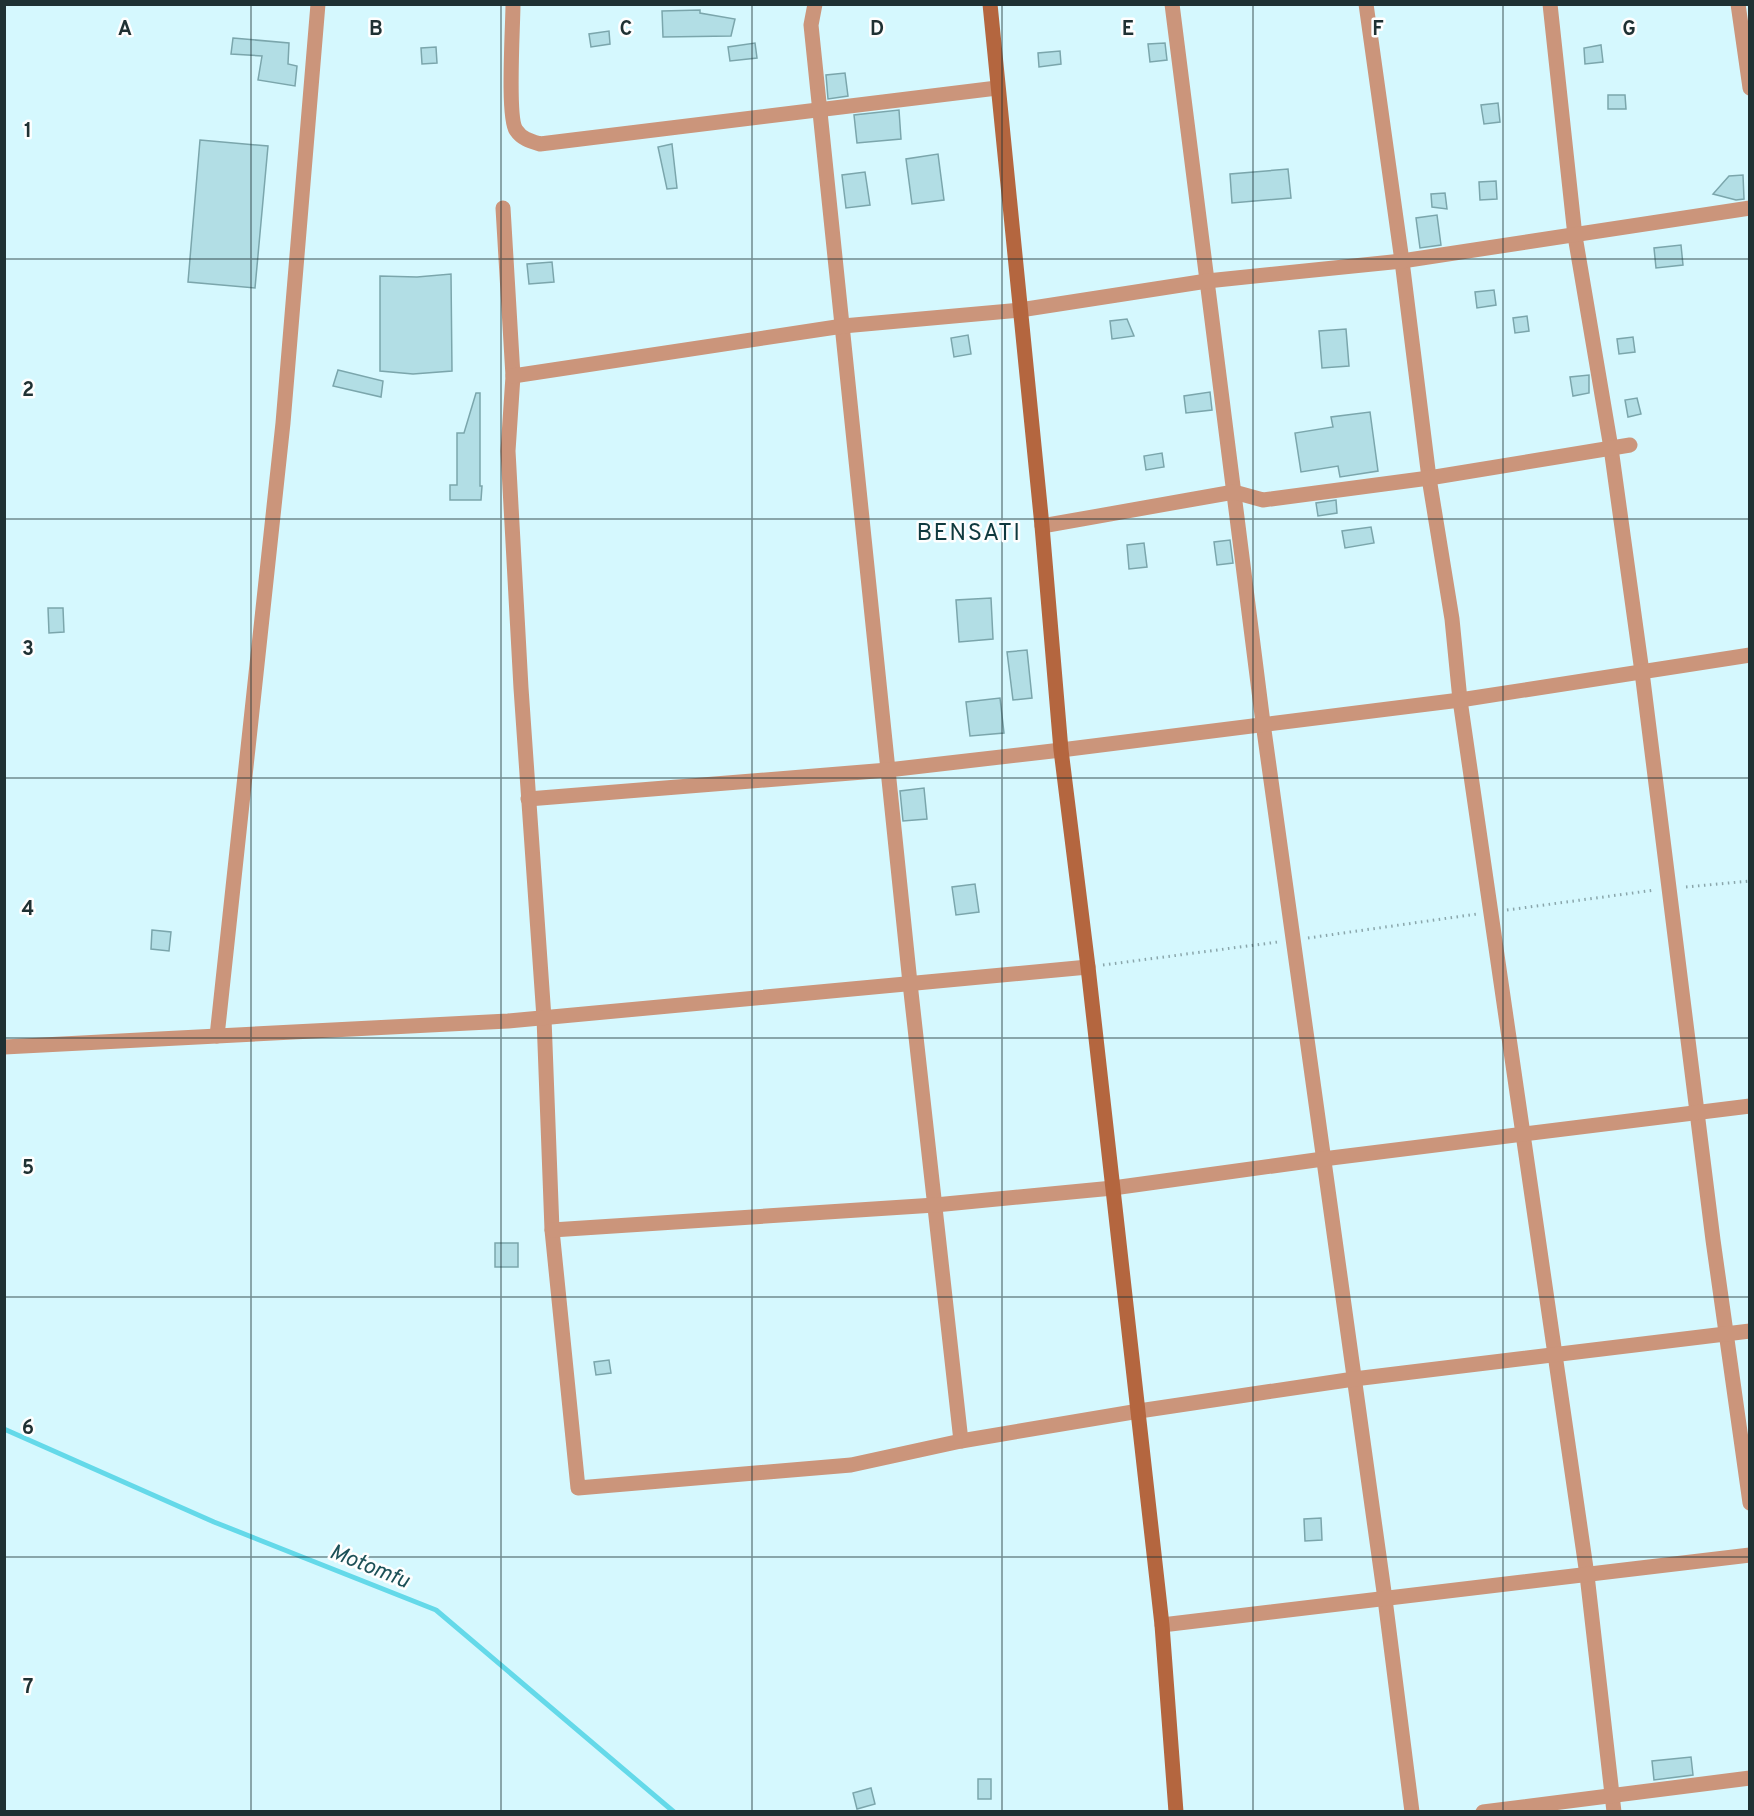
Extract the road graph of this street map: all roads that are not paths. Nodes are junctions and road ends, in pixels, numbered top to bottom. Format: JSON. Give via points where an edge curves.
{"nodes":[{"id":1,"x":318,"y":4,"type":"edge"},
{"id":2,"x":513,"y":4,"type":"edge"},
{"id":3,"x":815,"y":4,"type":"edge"},
{"id":4,"x":990,"y":4,"type":"edge"},
{"id":5,"x":1172,"y":4,"type":"edge"},
{"id":6,"x":1366,"y":4,"type":"edge"},
{"id":7,"x":1550,"y":4,"type":"edge"},
{"id":8,"x":1738,"y":4,"type":"edge"},
{"id":9,"x":997,"y":88,"type":"junction"},
{"id":10,"x":1749,"y":88,"type":"edge"},
{"id":11,"x":821,"y":111,"type":"junction"},
{"id":12,"x":503,"y":208,"type":"dead end"},
{"id":13,"x":1749,"y":208,"type":"edge"},
{"id":14,"x":1575,"y":236,"type":"junction"},
{"id":15,"x":1402,"y":261,"type":"junction"},
{"id":16,"x":1207,"y":281,"type":"junction"},
{"id":17,"x":1020,"y":310,"type":"junction"},
{"id":18,"x":843,"y":326,"type":"junction"},
{"id":19,"x":513,"y":376,"type":"junction"},
{"id":20,"x":1630,"y":445,"type":"dead end"},
{"id":21,"x":1611,"y":448,"type":"junction"},
{"id":22,"x":1429,"y":478,"type":"junction"},
{"id":23,"x":1234,"y":492,"type":"junction"},
{"id":24,"x":1042,"y":526,"type":"junction"},
{"id":25,"x":1749,"y":655,"type":"edge"},
{"id":26,"x":1642,"y":672,"type":"junction"},
{"id":27,"x":1460,"y":699,"type":"junction"},
{"id":28,"x":1263,"y":723,"type":"junction"},
{"id":29,"x":1061,"y":750,"type":"junction"},
{"id":30,"x":888,"y":770,"type":"junction"},
{"id":31,"x":528,"y":799,"type":"junction"},
{"id":32,"x":1088,"y":967,"type":"junction"},
{"id":33,"x":910,"y":983,"type":"junction"},
{"id":34,"x":544,"y":1018,"type":"junction"},
{"id":35,"x":217,"y":1036,"type":"junction"},
{"id":36,"x":4,"y":1047,"type":"edge"},
{"id":37,"x":1749,"y":1106,"type":"edge"},
{"id":38,"x":1698,"y":1113,"type":"junction"},
{"id":39,"x":1523,"y":1135,"type":"junction"},
{"id":40,"x":1323,"y":1159,"type":"junction"},
{"id":41,"x":1113,"y":1188,"type":"junction"},
{"id":42,"x":935,"y":1205,"type":"junction"},
{"id":43,"x":552,"y":1230,"type":"junction"},
{"id":44,"x":1749,"y":1331,"type":"edge"},
{"id":45,"x":1726,"y":1334,"type":"junction"},
{"id":46,"x":1555,"y":1356,"type":"junction"},
{"id":47,"x":1354,"y":1379,"type":"junction"},
{"id":48,"x":1139,"y":1412,"type":"junction"},
{"id":49,"x":961,"y":1441,"type":"junction"},
{"id":50,"x":1749,"y":1503,"type":"edge"},
{"id":51,"x":1749,"y":1555,"type":"edge"},
{"id":52,"x":1587,"y":1575,"type":"junction"},
{"id":53,"x":1385,"y":1599,"type":"junction"},
{"id":54,"x":1162,"y":1625,"type":"junction"},
{"id":55,"x":1749,"y":1778,"type":"edge"},
{"id":56,"x":1612,"y":1795,"type":"junction"},
{"id":57,"x":1176,"y":1812,"type":"edge"},
{"id":58,"x":1412,"y":1812,"type":"edge"},
{"id":59,"x":1483,"y":1812,"type":"edge"},
{"id":60,"x":1614,"y":1812,"type":"edge"}],
"edges":[{"from":1,"to":35,"type":"street","via":[[283,423]]},
{"from":2,"to":11,"type":"street","via":[[512,109],[515,129],[524,139],[540,144]]},
{"from":3,"to":11,"type":"street","via":[[812,25]]},
{"from":4,"to":9,"type":"street"},
{"from":5,"to":16,"type":"street"},
{"from":6,"to":15,"type":"street"},
{"from":7,"to":14,"type":"street"},
{"from":8,"to":10,"type":"street"},
{"from":9,"to":11,"type":"street"},
{"from":9,"to":17,"type":"street"},
{"from":11,"to":18,"type":"street"},
{"from":12,"to":19,"type":"street"},
{"from":13,"to":14,"type":"street"},
{"from":14,"to":15,"type":"street"},
{"from":14,"to":21,"type":"street"},
{"from":15,"to":16,"type":"street"},
{"from":15,"to":22,"type":"street"},
{"from":16,"to":17,"type":"street"},
{"from":16,"to":23,"type":"street"},
{"from":17,"to":18,"type":"street"},
{"from":17,"to":24,"type":"street"},
{"from":18,"to":19,"type":"street"},
{"from":18,"to":30,"type":"street"},
{"from":19,"to":31,"type":"street","via":[[508,451]]},
{"from":20,"to":21,"type":"street"},
{"from":21,"to":22,"type":"street"},
{"from":21,"to":26,"type":"street"},
{"from":22,"to":23,"type":"street","via":[[1263,500]]},
{"from":22,"to":27,"type":"street","via":[[1452,619]]},
{"from":23,"to":24,"type":"street"},
{"from":23,"to":28,"type":"street"},
{"from":24,"to":29,"type":"street"},
{"from":25,"to":26,"type":"street"},
{"from":26,"to":27,"type":"street"},
{"from":26,"to":38,"type":"street"},
{"from":27,"to":28,"type":"street"},
{"from":27,"to":39,"type":"street"},
{"from":28,"to":29,"type":"street"},
{"from":28,"to":40,"type":"street"},
{"from":29,"to":30,"type":"street"},
{"from":29,"to":32,"type":"street"},
{"from":30,"to":31,"type":"street"},
{"from":30,"to":33,"type":"street"},
{"from":31,"to":34,"type":"street"},
{"from":32,"to":33,"type":"street"},
{"from":32,"to":41,"type":"street"},
{"from":33,"to":34,"type":"street"},
{"from":33,"to":42,"type":"street"},
{"from":34,"to":35,"type":"street"},
{"from":34,"to":43,"type":"street"},
{"from":35,"to":36,"type":"street"},
{"from":37,"to":38,"type":"street"},
{"from":38,"to":39,"type":"street"},
{"from":38,"to":45,"type":"street"},
{"from":39,"to":40,"type":"street"},
{"from":39,"to":46,"type":"street"},
{"from":40,"to":41,"type":"street"},
{"from":40,"to":47,"type":"street"},
{"from":41,"to":42,"type":"street"},
{"from":41,"to":48,"type":"street"},
{"from":42,"to":43,"type":"street"},
{"from":42,"to":49,"type":"street"},
{"from":43,"to":49,"type":"street","via":[[578,1488],[850,1465]]},
{"from":44,"to":45,"type":"street"},
{"from":45,"to":46,"type":"street"},
{"from":45,"to":50,"type":"street"},
{"from":46,"to":47,"type":"street"},
{"from":46,"to":52,"type":"street"},
{"from":47,"to":48,"type":"street"},
{"from":47,"to":53,"type":"street"},
{"from":48,"to":49,"type":"street"},
{"from":48,"to":54,"type":"street"},
{"from":51,"to":52,"type":"street"},
{"from":52,"to":53,"type":"street"},
{"from":52,"to":56,"type":"street"},
{"from":53,"to":54,"type":"street"},
{"from":53,"to":58,"type":"street"},
{"from":54,"to":57,"type":"street"},
{"from":55,"to":56,"type":"street"},
{"from":56,"to":59,"type":"street"},
{"from":56,"to":60,"type":"street"}]}
